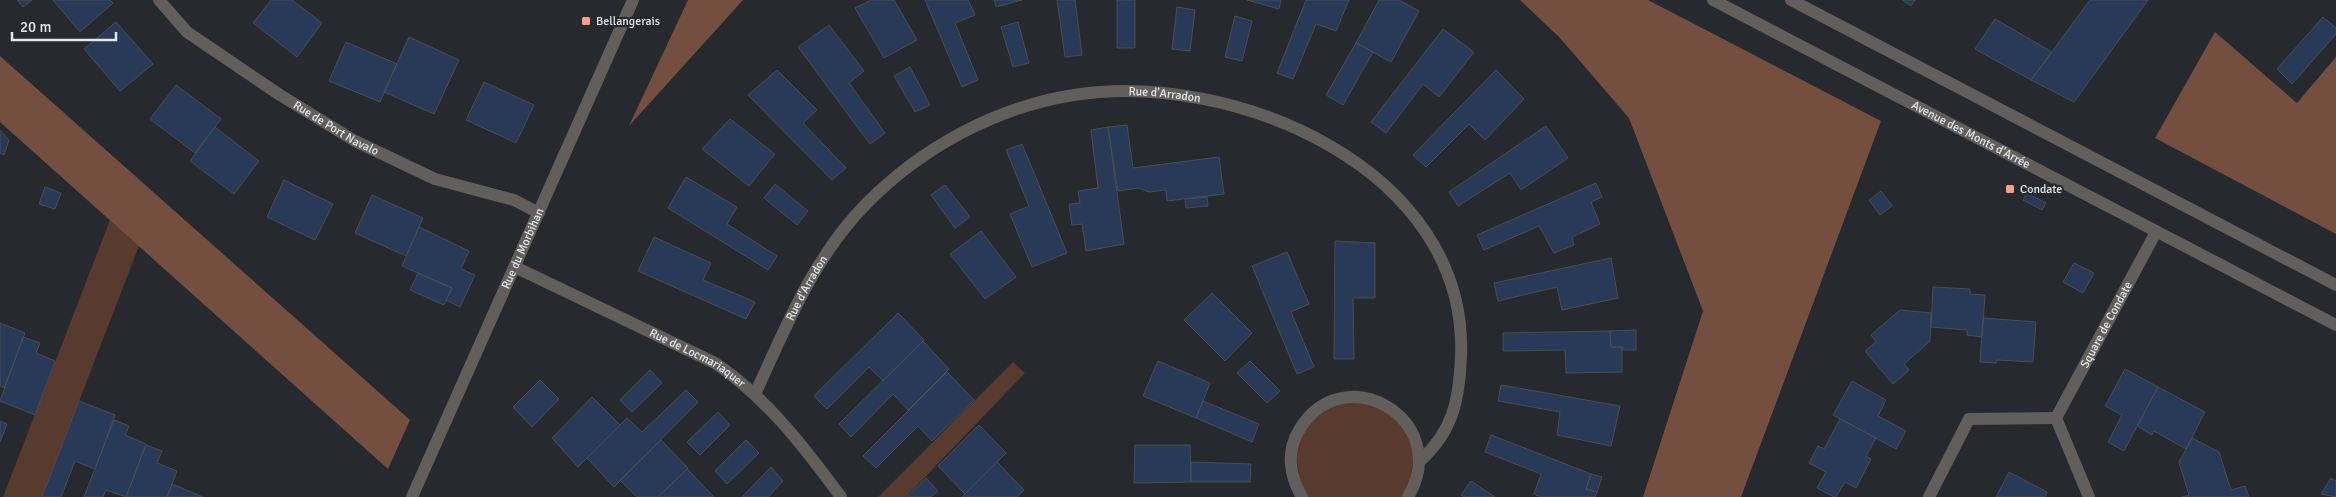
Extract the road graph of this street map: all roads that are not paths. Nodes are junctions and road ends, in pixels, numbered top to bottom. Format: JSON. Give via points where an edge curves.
{"nodes":[{"id":1,"x":159,"y":0,"type":"edge"},
{"id":2,"x":633,"y":0,"type":"edge"},
{"id":3,"x":1713,"y":0,"type":"edge"},
{"id":4,"x":1791,"y":0,"type":"edge"},
{"id":5,"x":539,"y":213,"type":"junction"},
{"id":6,"x":2156,"y":232,"type":"junction"},
{"id":7,"x":515,"y":267,"type":"junction"},
{"id":8,"x":2336,"y":285,"type":"edge"},
{"id":9,"x":2336,"y":325,"type":"edge"},
{"id":10,"x":755,"y":394,"type":"junction"},
{"id":11,"x":2056,"y":418,"type":"junction"},
{"id":12,"x":1420,"y":461,"type":"junction"},
{"id":13,"x":412,"y":497,"type":"edge"},
{"id":14,"x":841,"y":497,"type":"edge"},
{"id":15,"x":1302,"y":497,"type":"edge"},
{"id":16,"x":1408,"y":497,"type":"edge"},
{"id":17,"x":1929,"y":497,"type":"edge"},
{"id":18,"x":2089,"y":497,"type":"edge"}],
"edges":[{"from":1,"to":5,"type":"street","name":"Rue de Port Navalo","via":[[187,32],[280,95],[356,140],[435,179],[514,200]]},
{"from":2,"to":5,"type":"street","name":"Rue du Morbihan"},
{"from":3,"to":6,"type":"street","name":"Avenue des Monts d'Arrée"},
{"from":4,"to":8,"type":"street"},
{"from":5,"to":7,"type":"street","name":"Rue du Morbihan"},
{"from":6,"to":9,"type":"street","name":"Avenue des Monts d'Arrée"},
{"from":6,"to":11,"type":"street","name":"Square de Condate"},
{"from":7,"to":10,"type":"street","name":"Rue de Locmariaquer","via":[[715,363]]},
{"from":7,"to":13,"type":"street","name":"Rue du Morbihan"},
{"from":10,"to":12,"type":"street","name":"Rue d'Arradon","via":[[804,286],[822,257],[864,206],[900,172],[929,151],[983,123],[1073,95],[1130,92],[1185,96],[1220,101],[1274,119],[1342,154],[1402,202],[1437,250],[1453,285],[1458,312],[1462,344],[1460,378],[1454,411],[1438,444]]},
{"from":10,"to":14,"type":"street","name":"Rue de Locmariaquer","via":[[814,460]]},
{"from":11,"to":17,"type":"street","via":[[1969,419]]},
{"from":11,"to":18,"type":"street"},
{"from":12,"to":15,"type":"street","via":[[1416,439],[1404,419],[1387,405],[1366,397],[1343,397],[1316,410],[1305,420],[1294,440],[1290,462],[1294,484]]},
{"from":12,"to":16,"type":"street","via":[[1416,484]]}]}
